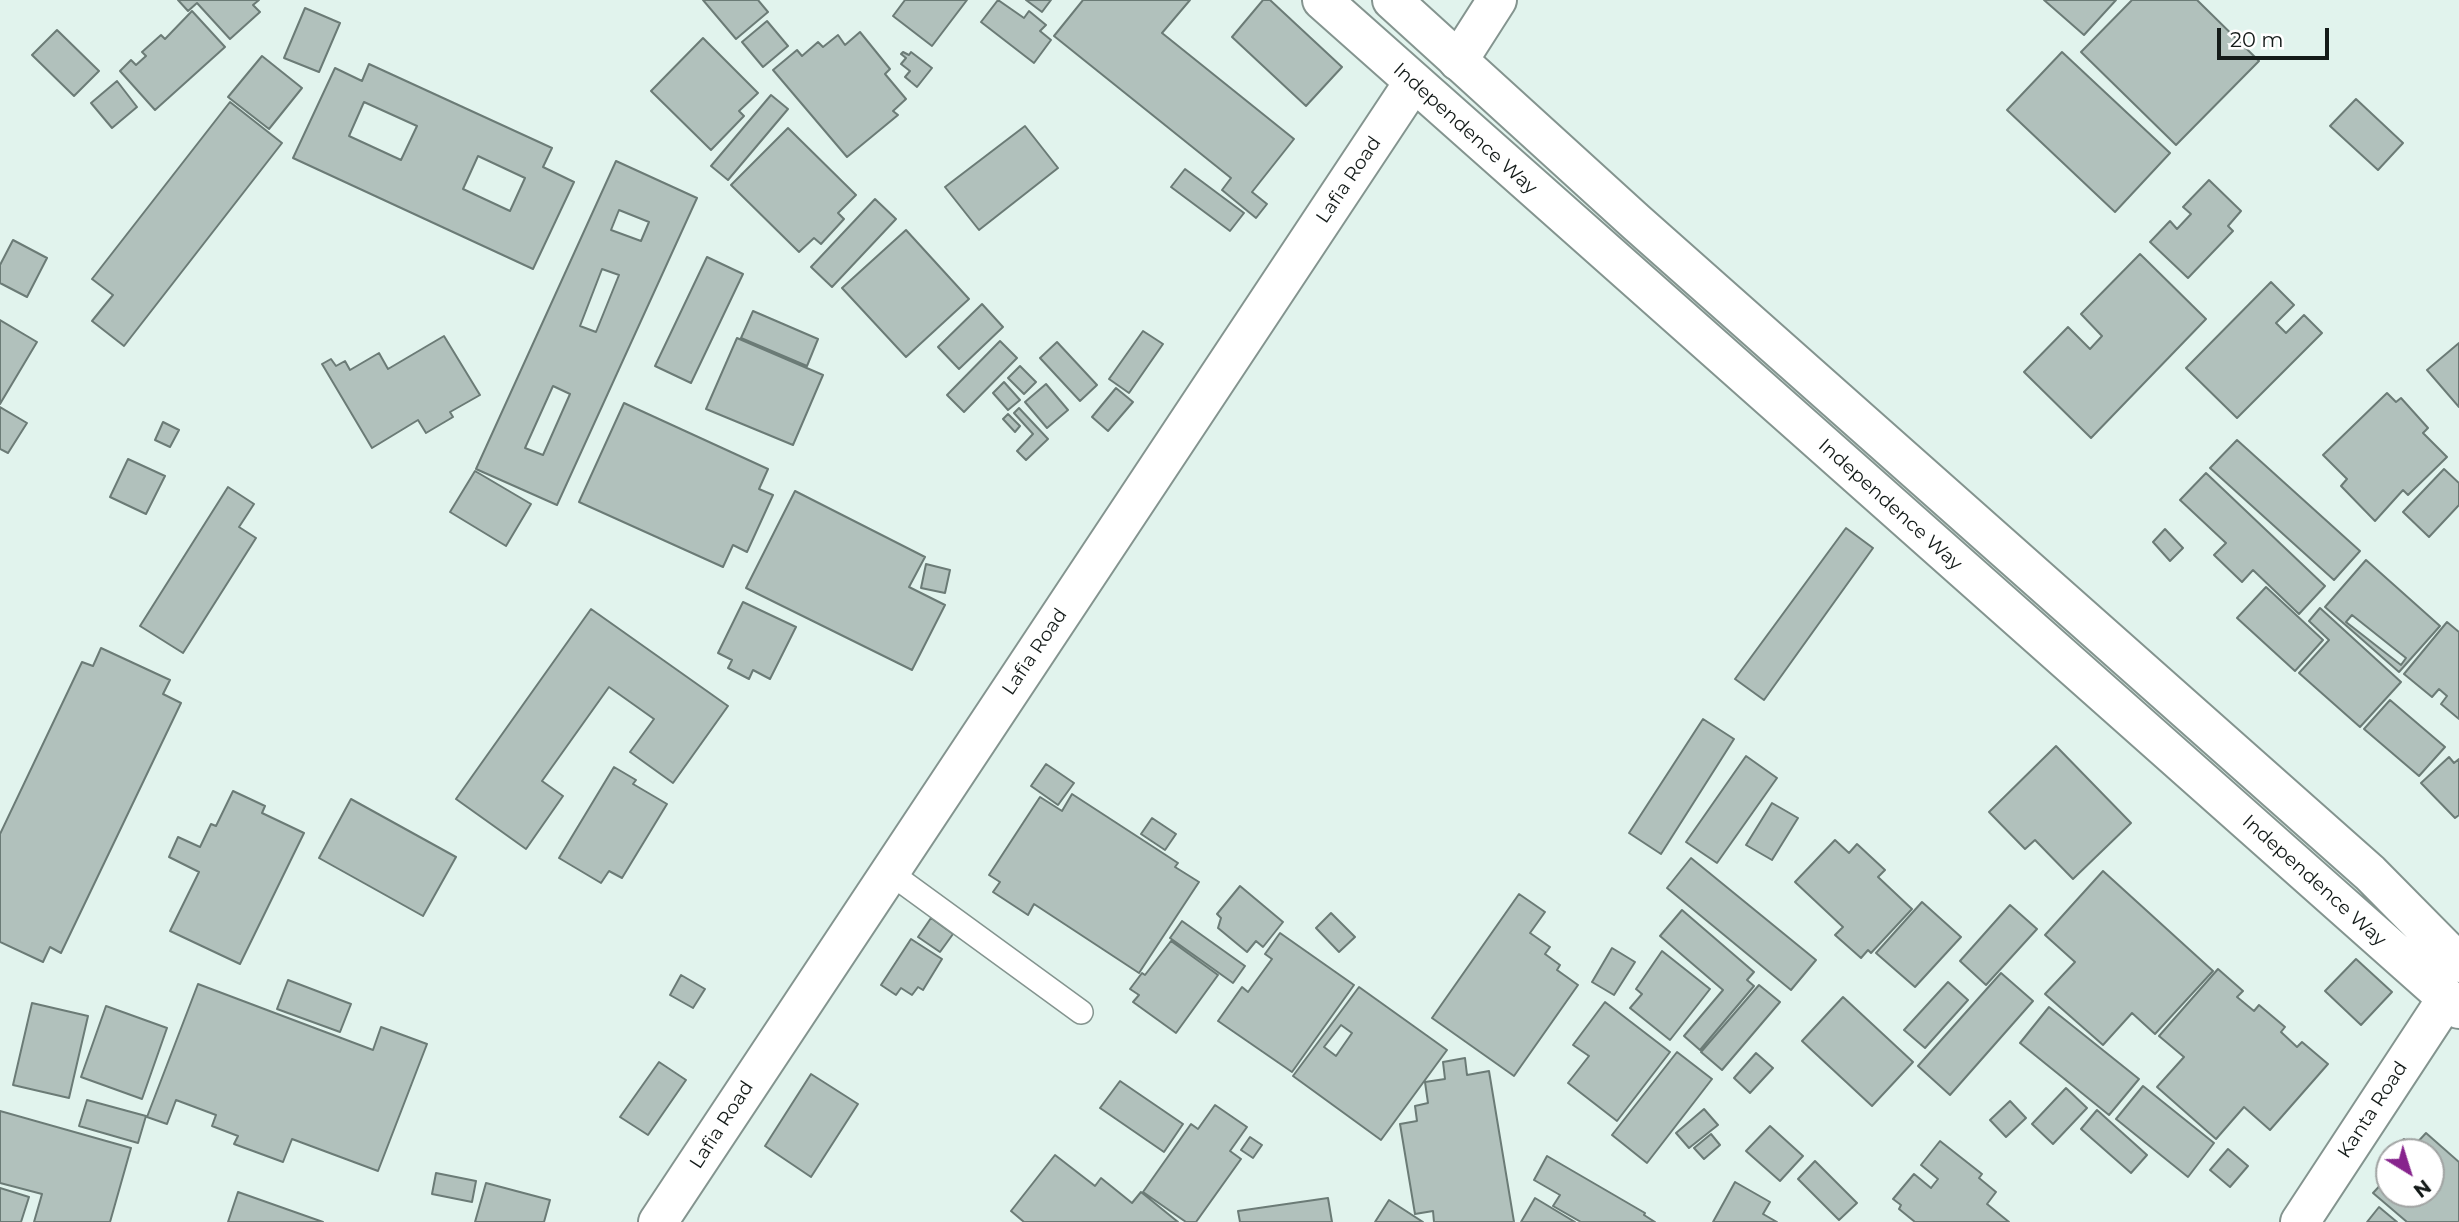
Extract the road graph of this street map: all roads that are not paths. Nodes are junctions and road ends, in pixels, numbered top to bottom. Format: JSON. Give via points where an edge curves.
{"nodes":[{"id":1,"x":1322,"y":0,"type":"edge"},
{"id":2,"x":1392,"y":0,"type":"edge"},
{"id":3,"x":1497,"y":0,"type":"edge"},
{"id":4,"x":1458,"y":61,"type":"junction"},
{"id":5,"x":1413,"y":83,"type":"junction"},
{"id":6,"x":888,"y":872,"type":"junction"},
{"id":7,"x":2455,"y":990,"type":"edge"},
{"id":8,"x":1082,"y":1012,"type":"dead end"},
{"id":9,"x":658,"y":1222,"type":"edge"},
{"id":10,"x":2300,"y":1222,"type":"edge"}],
"edges":[{"from":1,"to":5,"type":"main road","name":"Independence Way"},
{"from":2,"to":4,"type":"main road","name":"Independence Way"},
{"from":3,"to":4,"type":"main road"},
{"from":4,"to":7,"type":"main road","name":"Independence Way","via":[[2370,873]]},
{"from":5,"to":6,"type":"main road","name":"Lafia Road"},
{"from":5,"to":7,"type":"main road","name":"Independence Way"},
{"from":6,"to":8,"type":"lane"},
{"from":6,"to":9,"type":"main road","name":"Lafia Road"},
{"from":7,"to":10,"type":"main road","name":"Kanta Road"}]}
